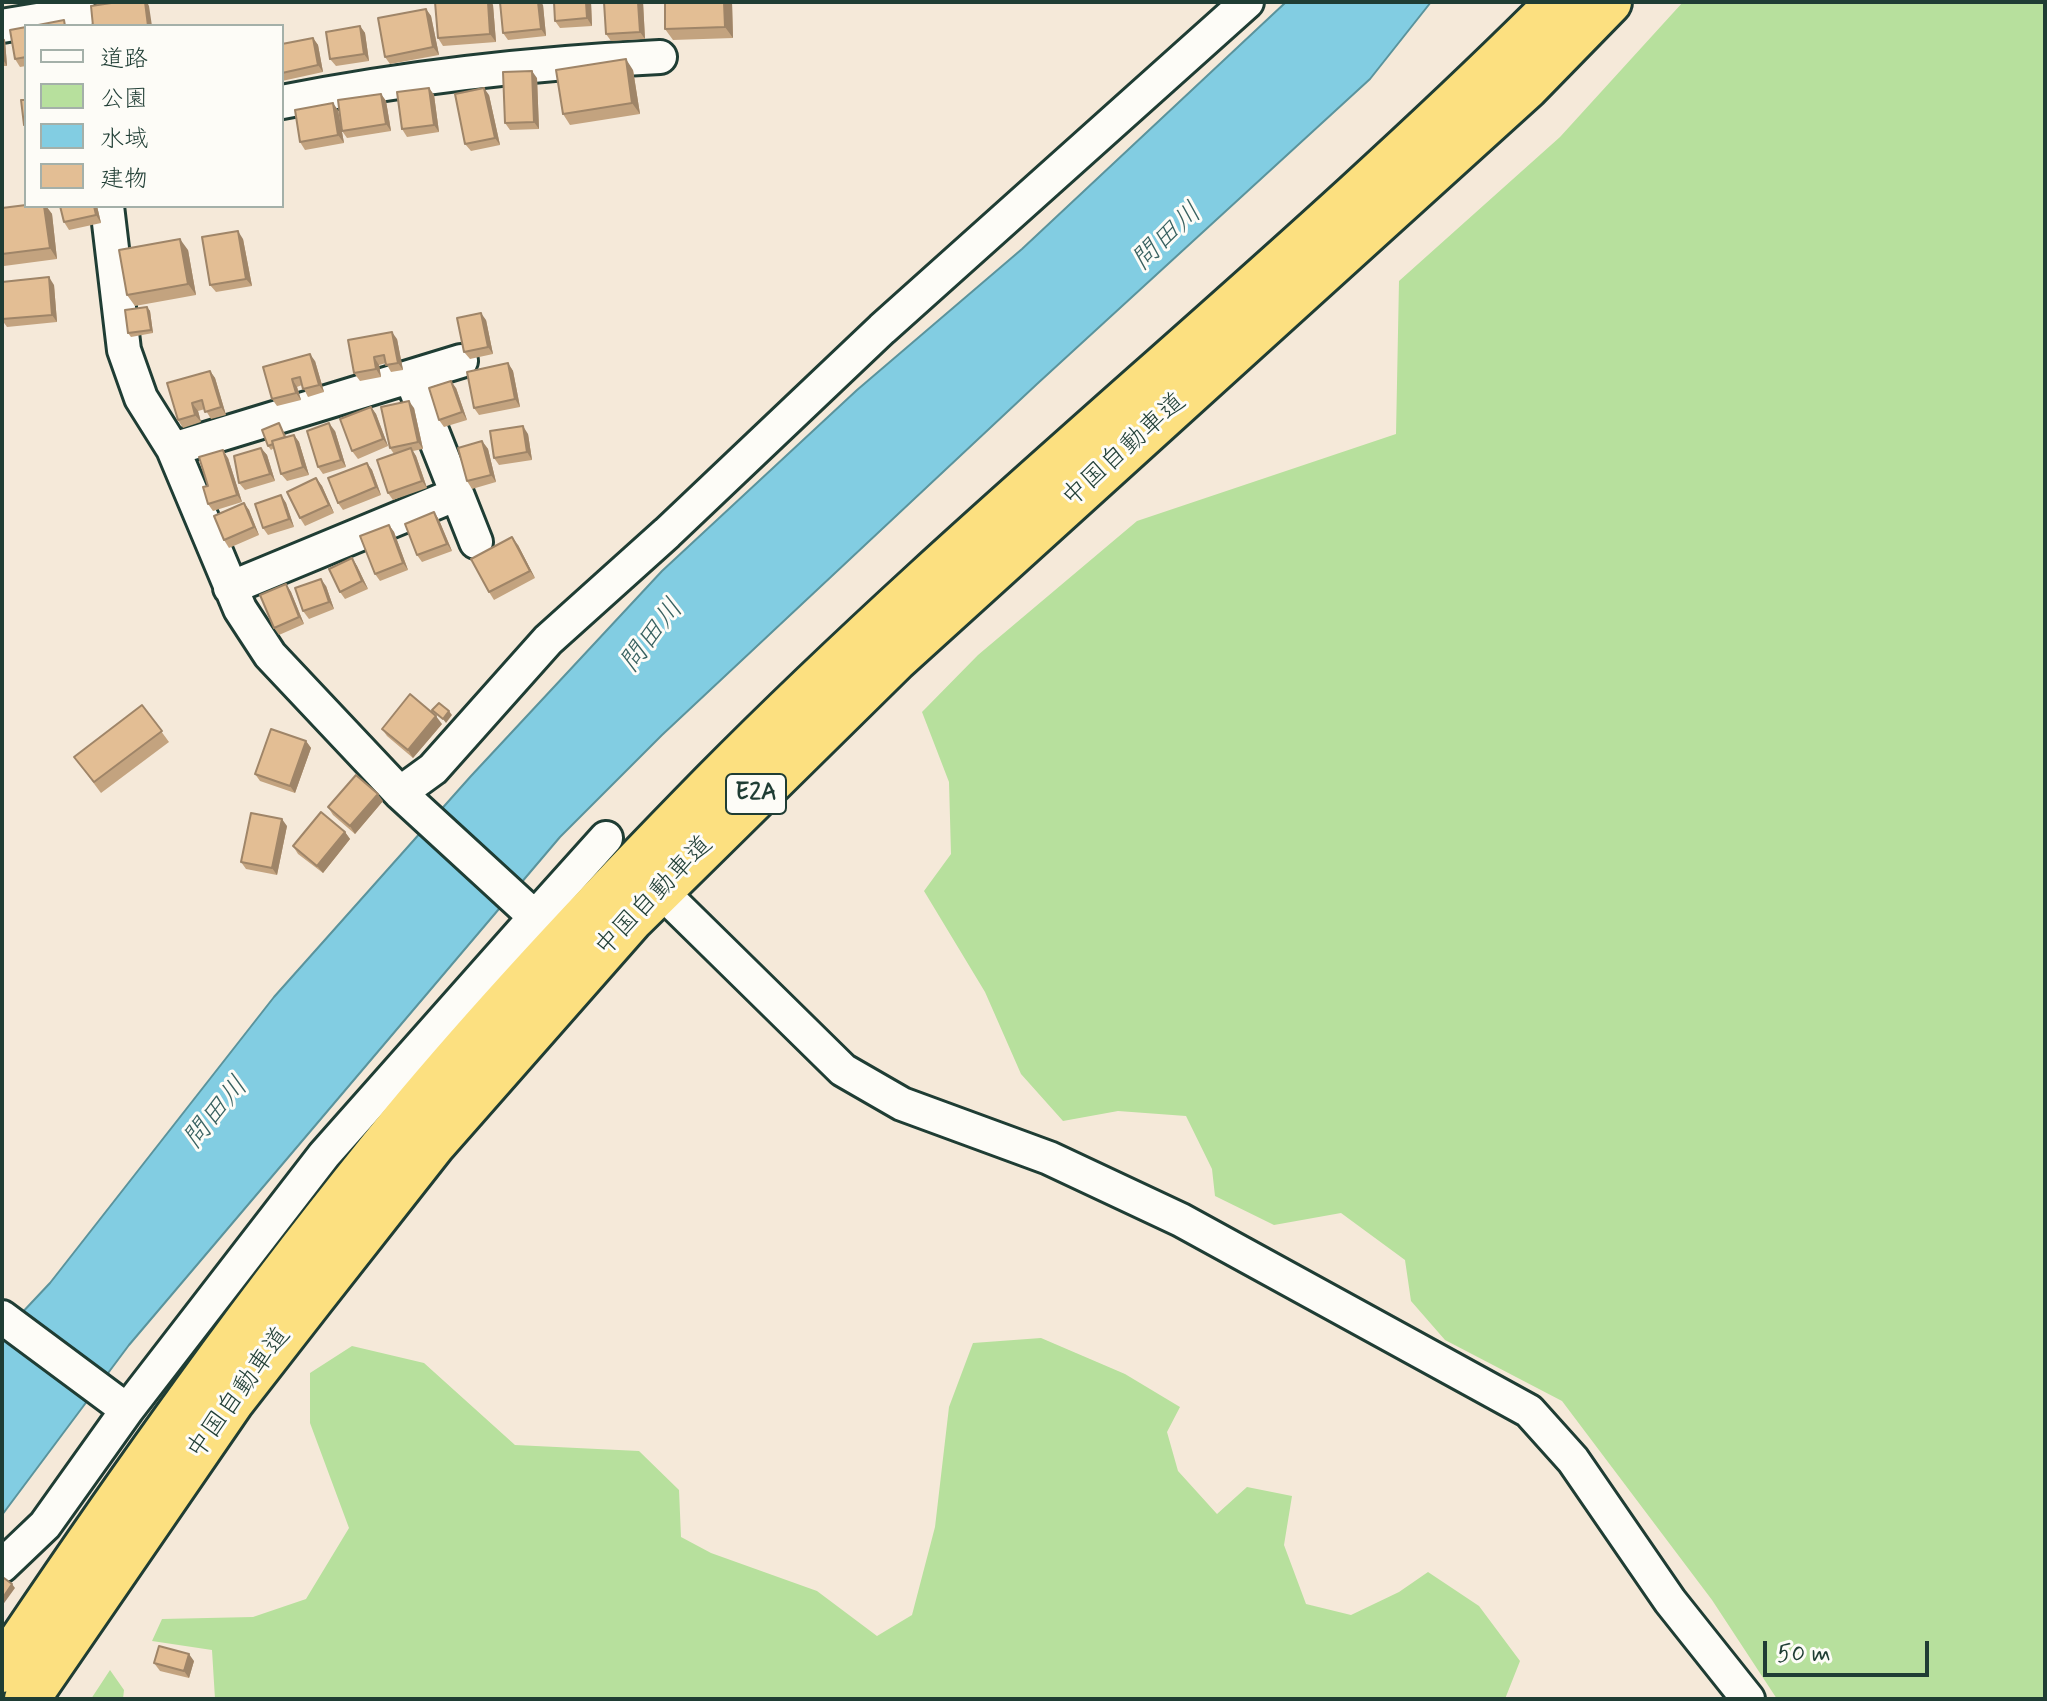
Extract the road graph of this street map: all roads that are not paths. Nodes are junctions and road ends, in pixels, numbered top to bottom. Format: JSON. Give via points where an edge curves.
{"nodes":[{"id":1,"x":1247,"y":2,"type":"edge"},
{"id":2,"x":1559,"y":2,"type":"edge"},
{"id":3,"x":1609,"y":2,"type":"edge"},
{"id":4,"x":81,"y":14,"type":"edge"},
{"id":5,"x":2,"y":26,"type":"edge"},
{"id":6,"x":660,"y":57,"type":"dead end"},
{"id":7,"x":284,"y":102,"type":"edge"},
{"id":8,"x":107,"y":208,"type":"edge"},
{"id":9,"x":461,"y":361,"type":"edge"},
{"id":10,"x":411,"y":378,"type":"junction"},
{"id":11,"x":173,"y":449,"type":"junction"},
{"id":12,"x":457,"y":494,"type":"junction"},
{"id":13,"x":476,"y":542,"type":"dead end"},
{"id":14,"x":230,"y":588,"type":"junction"},
{"id":15,"x":411,"y":804,"type":"junction"},
{"id":16,"x":606,"y":838,"type":"dead end"},
{"id":17,"x":675,"y":905,"type":"dead end"},
{"id":18,"x":527,"y":910,"type":"junction"},
{"id":19,"x":2,"y":1317,"type":"edge"},
{"id":20,"x":122,"y":1406,"type":"junction"},
{"id":21,"x":2,"y":1566,"type":"edge"},
{"id":22,"x":2,"y":1670,"type":"edge"},
{"id":23,"x":27,"y":1699,"type":"edge"},
{"id":24,"x":1748,"y":1699,"type":"edge"}],
"edges":[{"from":1,"to":15,"type":"street","via":[[882,329],[548,640],[433,769]]},
{"from":2,"to":22,"type":"highway","name":"中国自動車道","number":"E2A","via":[[1352,198],[873,631],[717,780],[595,908],[415,1109],[309,1240],[154,1447]]},
{"from":3,"to":23,"type":"highway","name":"中国自動車道","number":"E2A","via":[[1468,141],[895,659],[631,919],[433,1144],[303,1309],[231,1402]]},
{"from":4,"to":5,"type":"street"},
{"from":6,"to":7,"type":"street","via":[[544,62],[383,82]]},
{"from":8,"to":11,"type":"street","via":[[124,350],[141,398]]},
{"from":9,"to":10,"type":"street"},
{"from":10,"to":11,"type":"street"},
{"from":10,"to":12,"type":"street"},
{"from":11,"to":14,"type":"street"},
{"from":12,"to":13,"type":"street"},
{"from":12,"to":14,"type":"street"},
{"from":14,"to":15,"type":"street","via":[[270,655]]},
{"from":15,"to":18,"type":"street"},
{"from":16,"to":18,"type":"street"},
{"from":17,"to":24,"type":"street","via":[[843,1070],[902,1104],[1049,1158],[1181,1220],[1529,1411],[1573,1460],[1670,1601]]},
{"from":18,"to":20,"type":"street"},
{"from":19,"to":20,"type":"street"},
{"from":20,"to":21,"type":"street","via":[[45,1525]]}]}
